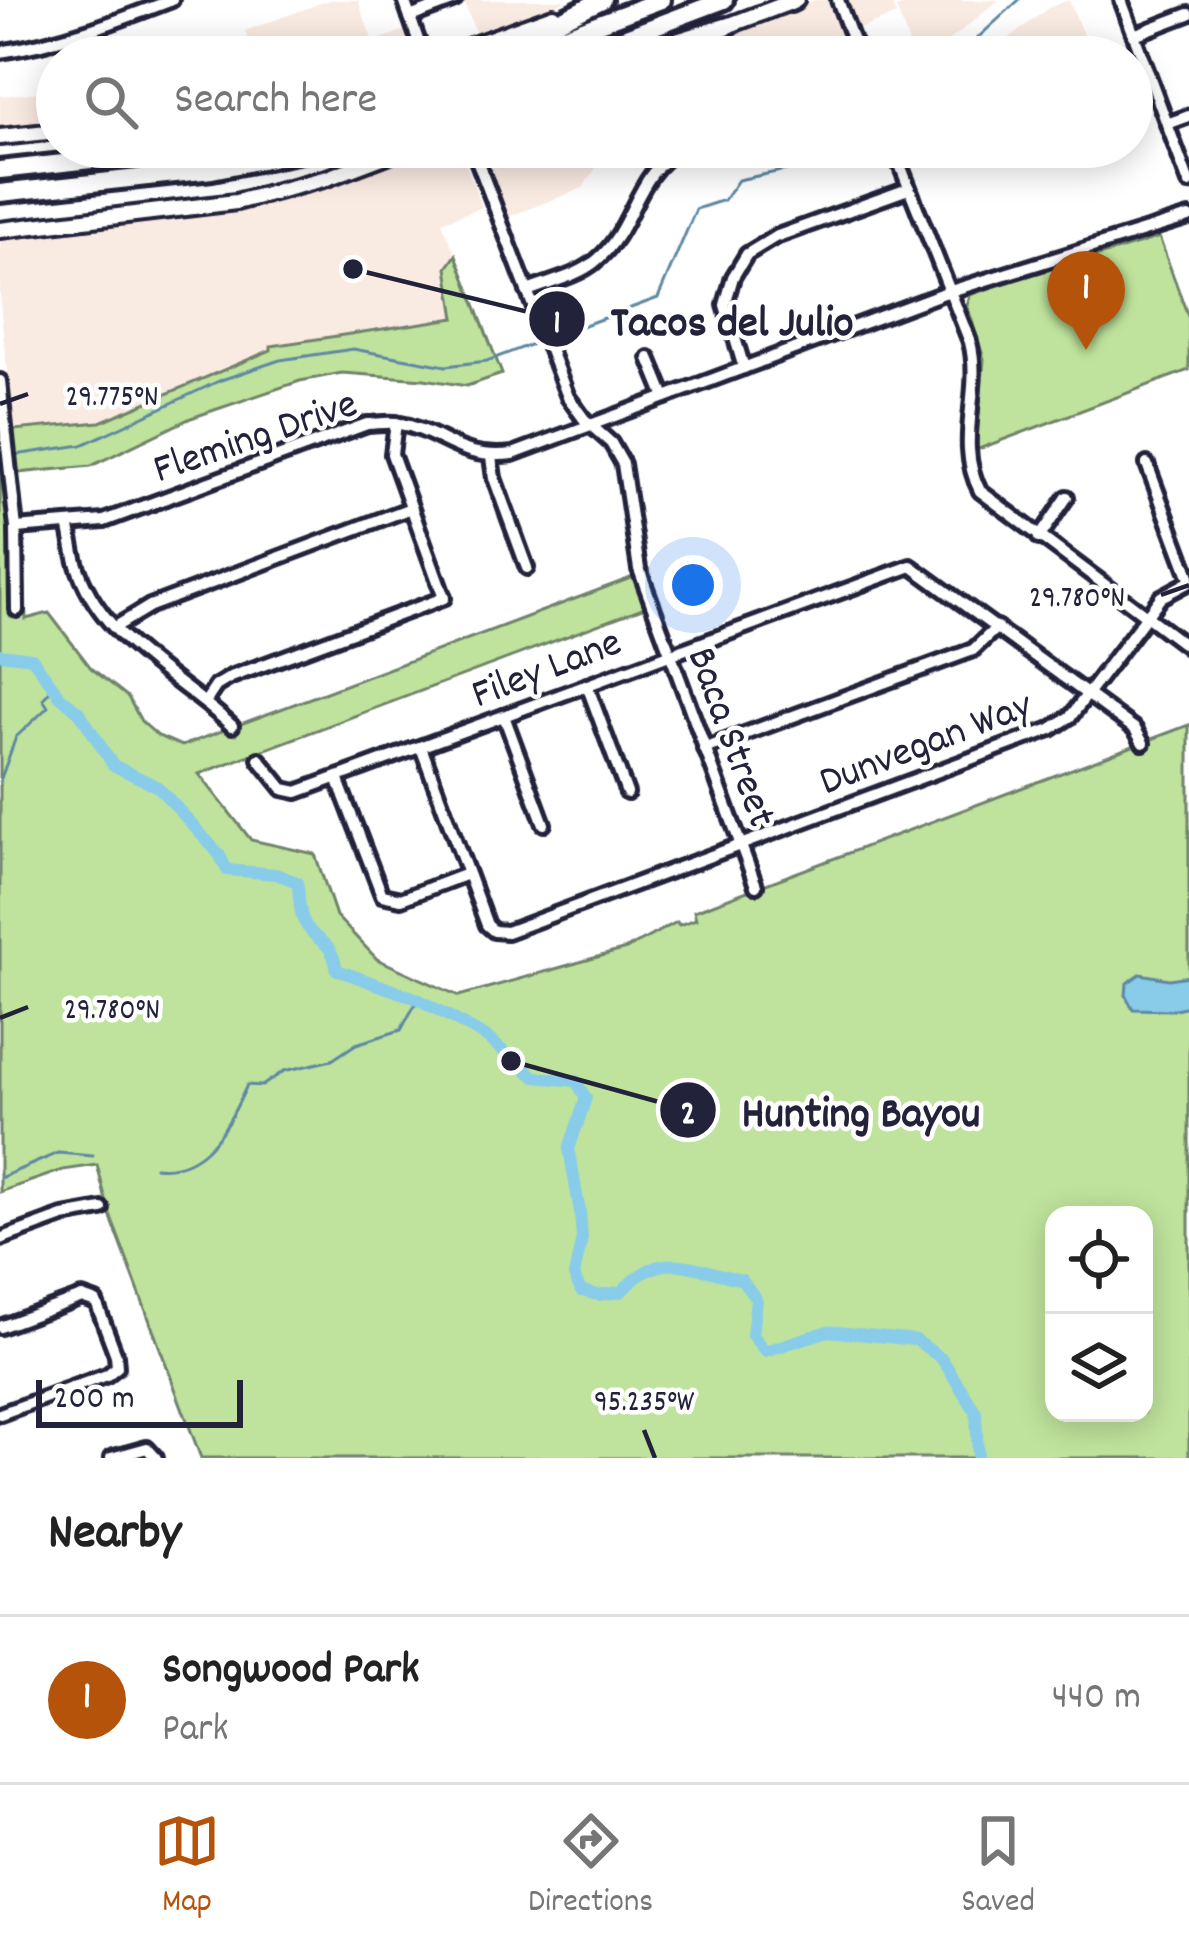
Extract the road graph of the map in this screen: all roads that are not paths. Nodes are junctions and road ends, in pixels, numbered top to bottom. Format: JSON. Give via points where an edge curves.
{"nodes":[{"id":1,"x":172,"y":0,"type":"edge"},
{"id":2,"x":404,"y":0,"type":"edge"},
{"id":3,"x":454,"y":0,"type":"edge"},
{"id":4,"x":599,"y":0,"type":"edge"},
{"id":5,"x":661,"y":0,"type":"edge"},
{"id":6,"x":724,"y":0,"type":"edge"},
{"id":7,"x":838,"y":0,"type":"edge"},
{"id":8,"x":1121,"y":0,"type":"edge"},
{"id":9,"x":793,"y":1,"type":"edge"},
{"id":10,"x":1189,"y":14,"type":"edge"},
{"id":11,"x":410,"y":17,"type":"junction"},
{"id":12,"x":725,"y":27,"type":"junction"},
{"id":13,"x":1134,"y":35,"type":"joint"},
{"id":14,"x":74,"y":36,"type":"edge"},
{"id":15,"x":417,"y":36,"type":"edge"},
{"id":16,"x":499,"y":36,"type":"edge"},
{"id":17,"x":525,"y":36,"type":"edge"},
{"id":18,"x":564,"y":36,"type":"edge"},
{"id":19,"x":628,"y":36,"type":"edge"},
{"id":20,"x":696,"y":36,"type":"edge"},
{"id":21,"x":702,"y":36,"type":"edge"},
{"id":22,"x":851,"y":36,"type":"edge"},
{"id":23,"x":36,"y":44,"type":"edge"},
{"id":24,"x":0,"y":52,"type":"edge"},
{"id":25,"x":1153,"y":86,"type":"edge"},
{"id":26,"x":1189,"y":116,"type":"edge"},
{"id":27,"x":1167,"y":124,"type":"junction"},
{"id":28,"x":36,"y":134,"type":"edge"},
{"id":29,"x":4,"y":139,"type":"edge"},
{"id":30,"x":36,"y":166,"type":"edge"},
{"id":31,"x":222,"y":168,"type":"edge"},
{"id":32,"x":353,"y":168,"type":"edge"},
{"id":33,"x":480,"y":168,"type":"edge"},
{"id":34,"x":660,"y":168,"type":"edge"},
{"id":35,"x":900,"y":168,"type":"edge"},
{"id":36,"x":4,"y":169,"type":"edge"},
{"id":37,"x":1189,"y":183,"type":"edge"},
{"id":38,"x":908,"y":189,"type":"junction"},
{"id":39,"x":5,"y":193,"type":"edge"},
{"id":40,"x":1189,"y":217,"type":"edge"},
{"id":41,"x":0,"y":219,"type":"edge"},
{"id":42,"x":18,"y":228,"type":"junction"},
{"id":43,"x":0,"y":230,"type":"edge"},
{"id":44,"x":527,"y":291,"type":"junction"},
{"id":45,"x":951,"y":292,"type":"junction"},
{"id":46,"x":649,"y":358,"type":"dead end"},
{"id":47,"x":744,"y":368,"type":"junction"},
{"id":48,"x":0,"y":381,"type":"edge"},
{"id":49,"x":665,"y":398,"type":"junction"},
{"id":50,"x":396,"y":423,"type":"junction"},
{"id":51,"x":593,"y":426,"type":"junction"},
{"id":52,"x":490,"y":457,"type":"junction"},
{"id":53,"x":1147,"y":464,"type":"dead end"},
{"id":54,"x":1067,"y":496,"type":"dead end"},
{"id":55,"x":411,"y":508,"type":"junction"},
{"id":56,"x":68,"y":524,"type":"junction"},
{"id":57,"x":16,"y":528,"type":"junction"},
{"id":58,"x":1040,"y":538,"type":"junction"},
{"id":59,"x":527,"y":568,"type":"dead end"},
{"id":60,"x":1189,"y":579,"type":"edge"},
{"id":61,"x":17,"y":610,"type":"dead end"},
{"id":62,"x":1145,"y":615,"type":"junction"},
{"id":63,"x":117,"y":626,"type":"junction"},
{"id":64,"x":997,"y":627,"type":"junction"},
{"id":65,"x":1189,"y":648,"type":"edge"},
{"id":66,"x":670,"y":654,"type":"junction"},
{"id":67,"x":587,"y":685,"type":"junction"},
{"id":68,"x":1088,"y":694,"type":"junction"},
{"id":69,"x":206,"y":701,"type":"junction"},
{"id":70,"x":504,"y":716,"type":"junction"},
{"id":71,"x":232,"y":726,"type":"dead end"},
{"id":72,"x":1144,"y":742,"type":"dead end"},
{"id":73,"x":421,"y":747,"type":"junction"},
{"id":74,"x":704,"y":749,"type":"junction"},
{"id":75,"x":259,"y":759,"type":"dead end"},
{"id":76,"x":337,"y":778,"type":"junction"},
{"id":77,"x":627,"y":793,"type":"dead end"},
{"id":78,"x":544,"y":824,"type":"dead end"},
{"id":79,"x":740,"y":845,"type":"junction"},
{"id":80,"x":467,"y":874,"type":"junction"},
{"id":81,"x":756,"y":886,"type":"dead end"},
{"id":82,"x":102,"y":1209,"type":"dead end"},
{"id":83,"x":0,"y":1239,"type":"edge"},
{"id":84,"x":0,"y":1327,"type":"edge"},
{"id":85,"x":0,"y":1414,"type":"edge"},
{"id":86,"x":111,"y":1458,"type":"edge"},
{"id":87,"x":157,"y":1458,"type":"edge"}],
"edges":[{"from":1,"to":14,"type":"street"},
{"from":2,"to":11,"type":"street"},
{"from":3,"to":11,"type":"street"},
{"from":4,"to":16,"type":"main road"},
{"from":4,"to":17,"type":"highway"},
{"from":5,"to":18,"type":"highway"},
{"from":6,"to":19,"type":"highway"},
{"from":7,"to":22,"type":"street"},
{"from":8,"to":13,"type":"street"},
{"from":9,"to":12,"type":"main road"},
{"from":10,"to":13,"type":"street"},
{"from":11,"to":15,"type":"street"},
{"from":12,"to":20,"type":"highway"},
{"from":12,"to":21,"type":"main road"},
{"from":23,"to":24,"type":"street"},
{"from":25,"to":27,"type":"street"},
{"from":26,"to":27,"type":"street"},
{"from":27,"to":37,"type":"street"},
{"from":28,"to":29,"type":"main road"},
{"from":30,"to":36,"type":"highway"},
{"from":31,"to":39,"type":"highway"},
{"from":32,"to":42,"type":"main road","via":[[236,202]]},
{"from":33,"to":44,"type":"street","name":"Baca Street"},
{"from":34,"to":44,"type":"street","via":[[597,260]]},
{"from":35,"to":38,"type":"street"},
{"from":38,"to":45,"type":"street"},
{"from":38,"to":47,"type":"street","via":[[747,254],[725,305]]},
{"from":40,"to":45,"type":"street"},
{"from":41,"to":42,"type":"main road"},
{"from":42,"to":43,"type":"main road"},
{"from":44,"to":51,"type":"street","name":"Baca Street","via":[[568,397]]},
{"from":45,"to":47,"type":"street"},
{"from":45,"to":58,"type":"street","via":[[974,359],[966,435],[976,482]]},
{"from":46,"to":49,"type":"street"},
{"from":47,"to":49,"type":"street"},
{"from":48,"to":57,"type":"street"},
{"from":49,"to":51,"type":"street"},
{"from":50,"to":52,"type":"street","name":"Fleming Drive"},
{"from":50,"to":55,"type":"street","via":[[392,454]]},
{"from":50,"to":56,"type":"street","name":"Fleming Drive","via":[[367,424],[104,521]]},
{"from":51,"to":52,"type":"street"},
{"from":51,"to":66,"type":"street","name":"Baca Street","via":[[627,476],[639,569]]},
{"from":52,"to":59,"type":"street"},
{"from":53,"to":60,"type":"street"},
{"from":54,"to":58,"type":"street"},
{"from":55,"to":63,"type":"street","via":[[150,606]]},
{"from":55,"to":69,"type":"street","via":[[444,598],[231,677]]},
{"from":56,"to":57,"type":"street","name":"Fleming Drive"},
{"from":56,"to":63,"type":"street","via":[[79,572]]},
{"from":57,"to":61,"type":"street"},
{"from":58,"to":62,"type":"street"},
{"from":60,"to":62,"type":"street","name":"Dunvegan Way"},
{"from":62,"to":65,"type":"street"},
{"from":62,"to":68,"type":"street","name":"Dunvegan Way"},
{"from":63,"to":69,"type":"street"},
{"from":64,"to":66,"type":"street","name":"Filey Lane","via":[[911,566]]},
{"from":64,"to":68,"type":"street"},
{"from":64,"to":74,"type":"street","via":[[973,650]]},
{"from":66,"to":67,"type":"street","name":"Filey Lane"},
{"from":66,"to":74,"type":"street","name":"Baca Street"},
{"from":67,"to":70,"type":"street","name":"Filey Lane"},
{"from":67,"to":77,"type":"street"},
{"from":68,"to":72,"type":"street"},
{"from":68,"to":79,"type":"street","name":"Dunvegan Way","via":[[1051,729]]},
{"from":69,"to":71,"type":"street"},
{"from":70,"to":73,"type":"street","name":"Filey Lane"},
{"from":70,"to":78,"type":"street"},
{"from":73,"to":76,"type":"street","name":"Filey Lane"},
{"from":73,"to":80,"type":"street"},
{"from":74,"to":79,"type":"street","name":"Baca Street"},
{"from":75,"to":76,"type":"street","name":"Filey Lane","via":[[292,793]]},
{"from":76,"to":80,"type":"street","via":[[387,899]]},
{"from":79,"to":80,"type":"street","name":"Dunvegan Way","via":[[507,932],[487,925]]},
{"from":79,"to":81,"type":"street","name":"Baca Street"},
{"from":82,"to":83,"type":"street"},
{"from":84,"to":85,"type":"street","via":[[82,1297],[96,1302],[117,1367]]},
{"from":86,"to":87,"type":"street","via":[[148,1448]]}]}
